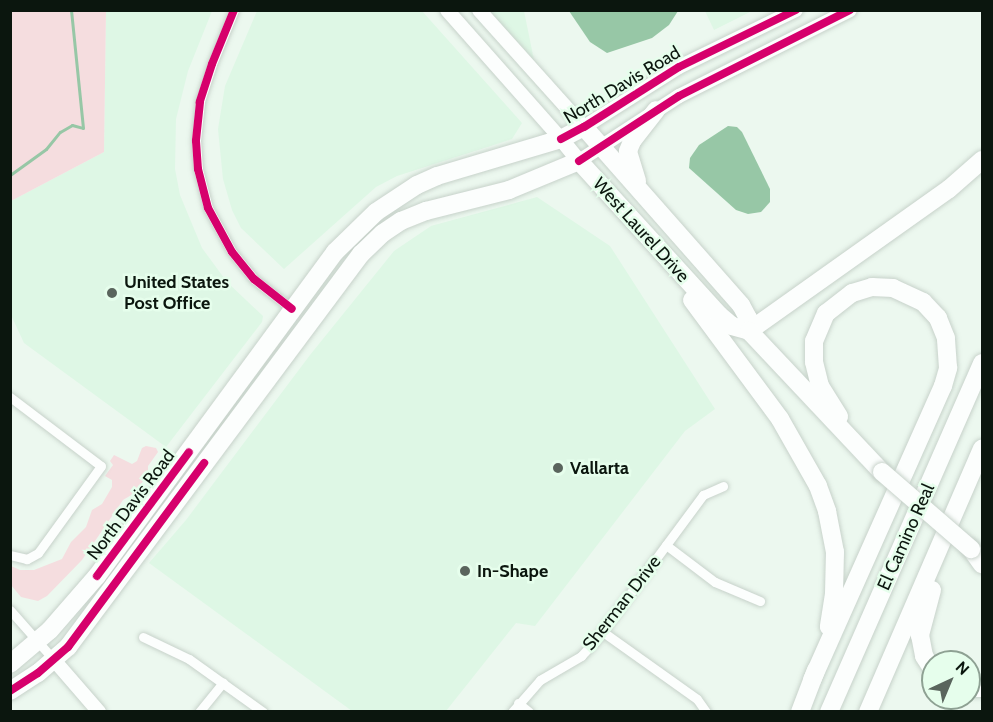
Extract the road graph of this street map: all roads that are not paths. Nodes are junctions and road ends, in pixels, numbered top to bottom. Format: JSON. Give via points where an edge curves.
{"nodes":[{"id":1,"x":234,"y":10,"type":"edge"},
{"id":2,"x":447,"y":10,"type":"edge"},
{"id":3,"x":479,"y":10,"type":"edge"},
{"id":4,"x":796,"y":10,"type":"edge"},
{"id":5,"x":850,"y":10,"type":"edge"},
{"id":6,"x":656,"y":110,"type":"junction"},
{"id":7,"x":584,"y":127,"type":"junction"},
{"id":8,"x":561,"y":139,"type":"junction"},
{"id":9,"x":601,"y":146,"type":"junction"},
{"id":10,"x":982,"y":160,"type":"edge"},
{"id":11,"x":579,"y":161,"type":"junction"},
{"id":12,"x":639,"y":189,"type":"junction"},
{"id":13,"x":649,"y":240,"type":"junction"},
{"id":14,"x":292,"y":309,"type":"junction"},
{"id":15,"x":748,"y":331,"type":"junction"},
{"id":16,"x":982,"y":363,"type":"edge"},
{"id":17,"x":10,"y":397,"type":"edge"},
{"id":18,"x":982,"y":449,"type":"edge"},
{"id":19,"x":861,"y":451,"type":"junction"},
{"id":20,"x":723,"y":486,"type":"dead end"},
{"id":21,"x":960,"y":501,"type":"junction"},
{"id":22,"x":666,"y":545,"type":"junction"},
{"id":23,"x":10,"y":555,"type":"edge"},
{"id":24,"x":979,"y":557,"type":"edge"},
{"id":25,"x":760,"y":601,"type":"dead end"},
{"id":26,"x":10,"y":610,"type":"edge"},
{"id":27,"x":603,"y":632,"type":"junction"},
{"id":28,"x":143,"y":637,"type":"dead end"},
{"id":29,"x":39,"y":641,"type":"junction"},
{"id":30,"x":923,"y":650,"type":"edge"},
{"id":31,"x":54,"y":660,"type":"junction"},
{"id":32,"x":10,"y":664,"type":"edge"},
{"id":33,"x":812,"y":680,"type":"junction"},
{"id":34,"x":223,"y":682,"type":"junction"},
{"id":35,"x":10,"y":691,"type":"edge"},
{"id":36,"x":515,"y":707,"type":"edge"},
{"id":37,"x":99,"y":711,"type":"edge"},
{"id":38,"x":199,"y":711,"type":"edge"},
{"id":39,"x":263,"y":711,"type":"edge"},
{"id":40,"x":529,"y":711,"type":"edge"},
{"id":41,"x":706,"y":711,"type":"edge"},
{"id":42,"x":800,"y":711,"type":"edge"},
{"id":43,"x":829,"y":711,"type":"edge"},
{"id":44,"x":868,"y":711,"type":"edge"}],
"edges":[{"from":1,"to":14,"type":"street","via":[[200,102],[198,169],[208,208],[232,252],[255,279]]},
{"from":2,"to":8,"type":"main road","name":"West Laurel Drive"},
{"from":3,"to":7,"type":"main road","name":"West Laurel Drive"},
{"from":4,"to":7,"type":"main road","name":"North Davis Road","via":[[679,66]]},
{"from":5,"to":6,"type":"main road","name":"North Davis Road","via":[[703,82]]},
{"from":6,"to":9,"type":"main road","name":"North Davis Road"},
{"from":6,"to":12,"type":"highway","via":[[628,151]]},
{"from":7,"to":8,"type":"highway","name":"North Davis Road"},
{"from":7,"to":9,"type":"highway","name":"West Laurel Drive"},
{"from":8,"to":11,"type":"main road","name":"West Laurel Drive"},
{"from":8,"to":14,"type":"highway","name":"North Davis Road","via":[[417,185],[359,228],[335,252]]},
{"from":9,"to":11,"type":"main road","name":"North Davis Road"},
{"from":9,"to":12,"type":"highway","name":"West Laurel Drive"},
{"from":10,"to":15,"type":"highway","via":[[949,189]]},
{"from":11,"to":13,"type":"highway","name":"West Laurel Drive"},
{"from":11,"to":31,"type":"highway","name":"North Davis Road","via":[[509,189],[400,221],[361,254],[105,599]]},
{"from":12,"to":15,"type":"highway","name":"West Laurel Drive","via":[[741,305],[748,318]]},
{"from":13,"to":15,"type":"highway","name":"West Laurel Drive","via":[[719,315],[732,326]]},
{"from":13,"to":33,"type":"highway","via":[[780,419],[818,486],[835,552],[834,594],[825,645]]},
{"from":14,"to":29,"type":"highway","name":"North Davis Road","via":[[97,576]]},
{"from":15,"to":19,"type":"highway","name":"West Laurel Drive"},
{"from":16,"to":43,"type":"highway","name":"El Camino Real"},
{"from":17,"to":23,"type":"street","via":[[102,466],[39,553],[27,559]]},
{"from":18,"to":21,"type":"highway","name":"El Camino Real"},
{"from":19,"to":24,"type":"highway","name":"West Laurel Drive","bridge":true},
{"from":19,"to":33,"type":"highway","via":[[820,386],[814,341],[820,322],[842,298],[862,289],[893,288],[923,302],[938,318],[946,338],[948,368]]},
{"from":20,"to":22,"type":"street","name":"Sherman Drive","via":[[703,495]]},
{"from":21,"to":30,"type":"highway","via":[[921,623]]},
{"from":21,"to":44,"type":"highway","name":"El Camino Real"},
{"from":22,"to":25,"type":"street","via":[[716,582]]},
{"from":22,"to":27,"type":"street","name":"Sherman Drive"},
{"from":26,"to":29,"type":"street"},
{"from":27,"to":36,"type":"street","name":"Sherman Drive","via":[[580,656],[540,680]]},
{"from":27,"to":41,"type":"street","via":[[697,699]]},
{"from":28,"to":34,"type":"street","via":[[189,659]]},
{"from":29,"to":31,"type":"street"},
{"from":29,"to":32,"type":"highway","name":"North Davis Road"},
{"from":31,"to":35,"type":"highway","name":"North Davis Road"},
{"from":31,"to":37,"type":"main road"},
{"from":33,"to":42,"type":"highway"},
{"from":34,"to":38,"type":"street"},
{"from":34,"to":39,"type":"street"},
{"from":36,"to":40,"type":"street"}]}
